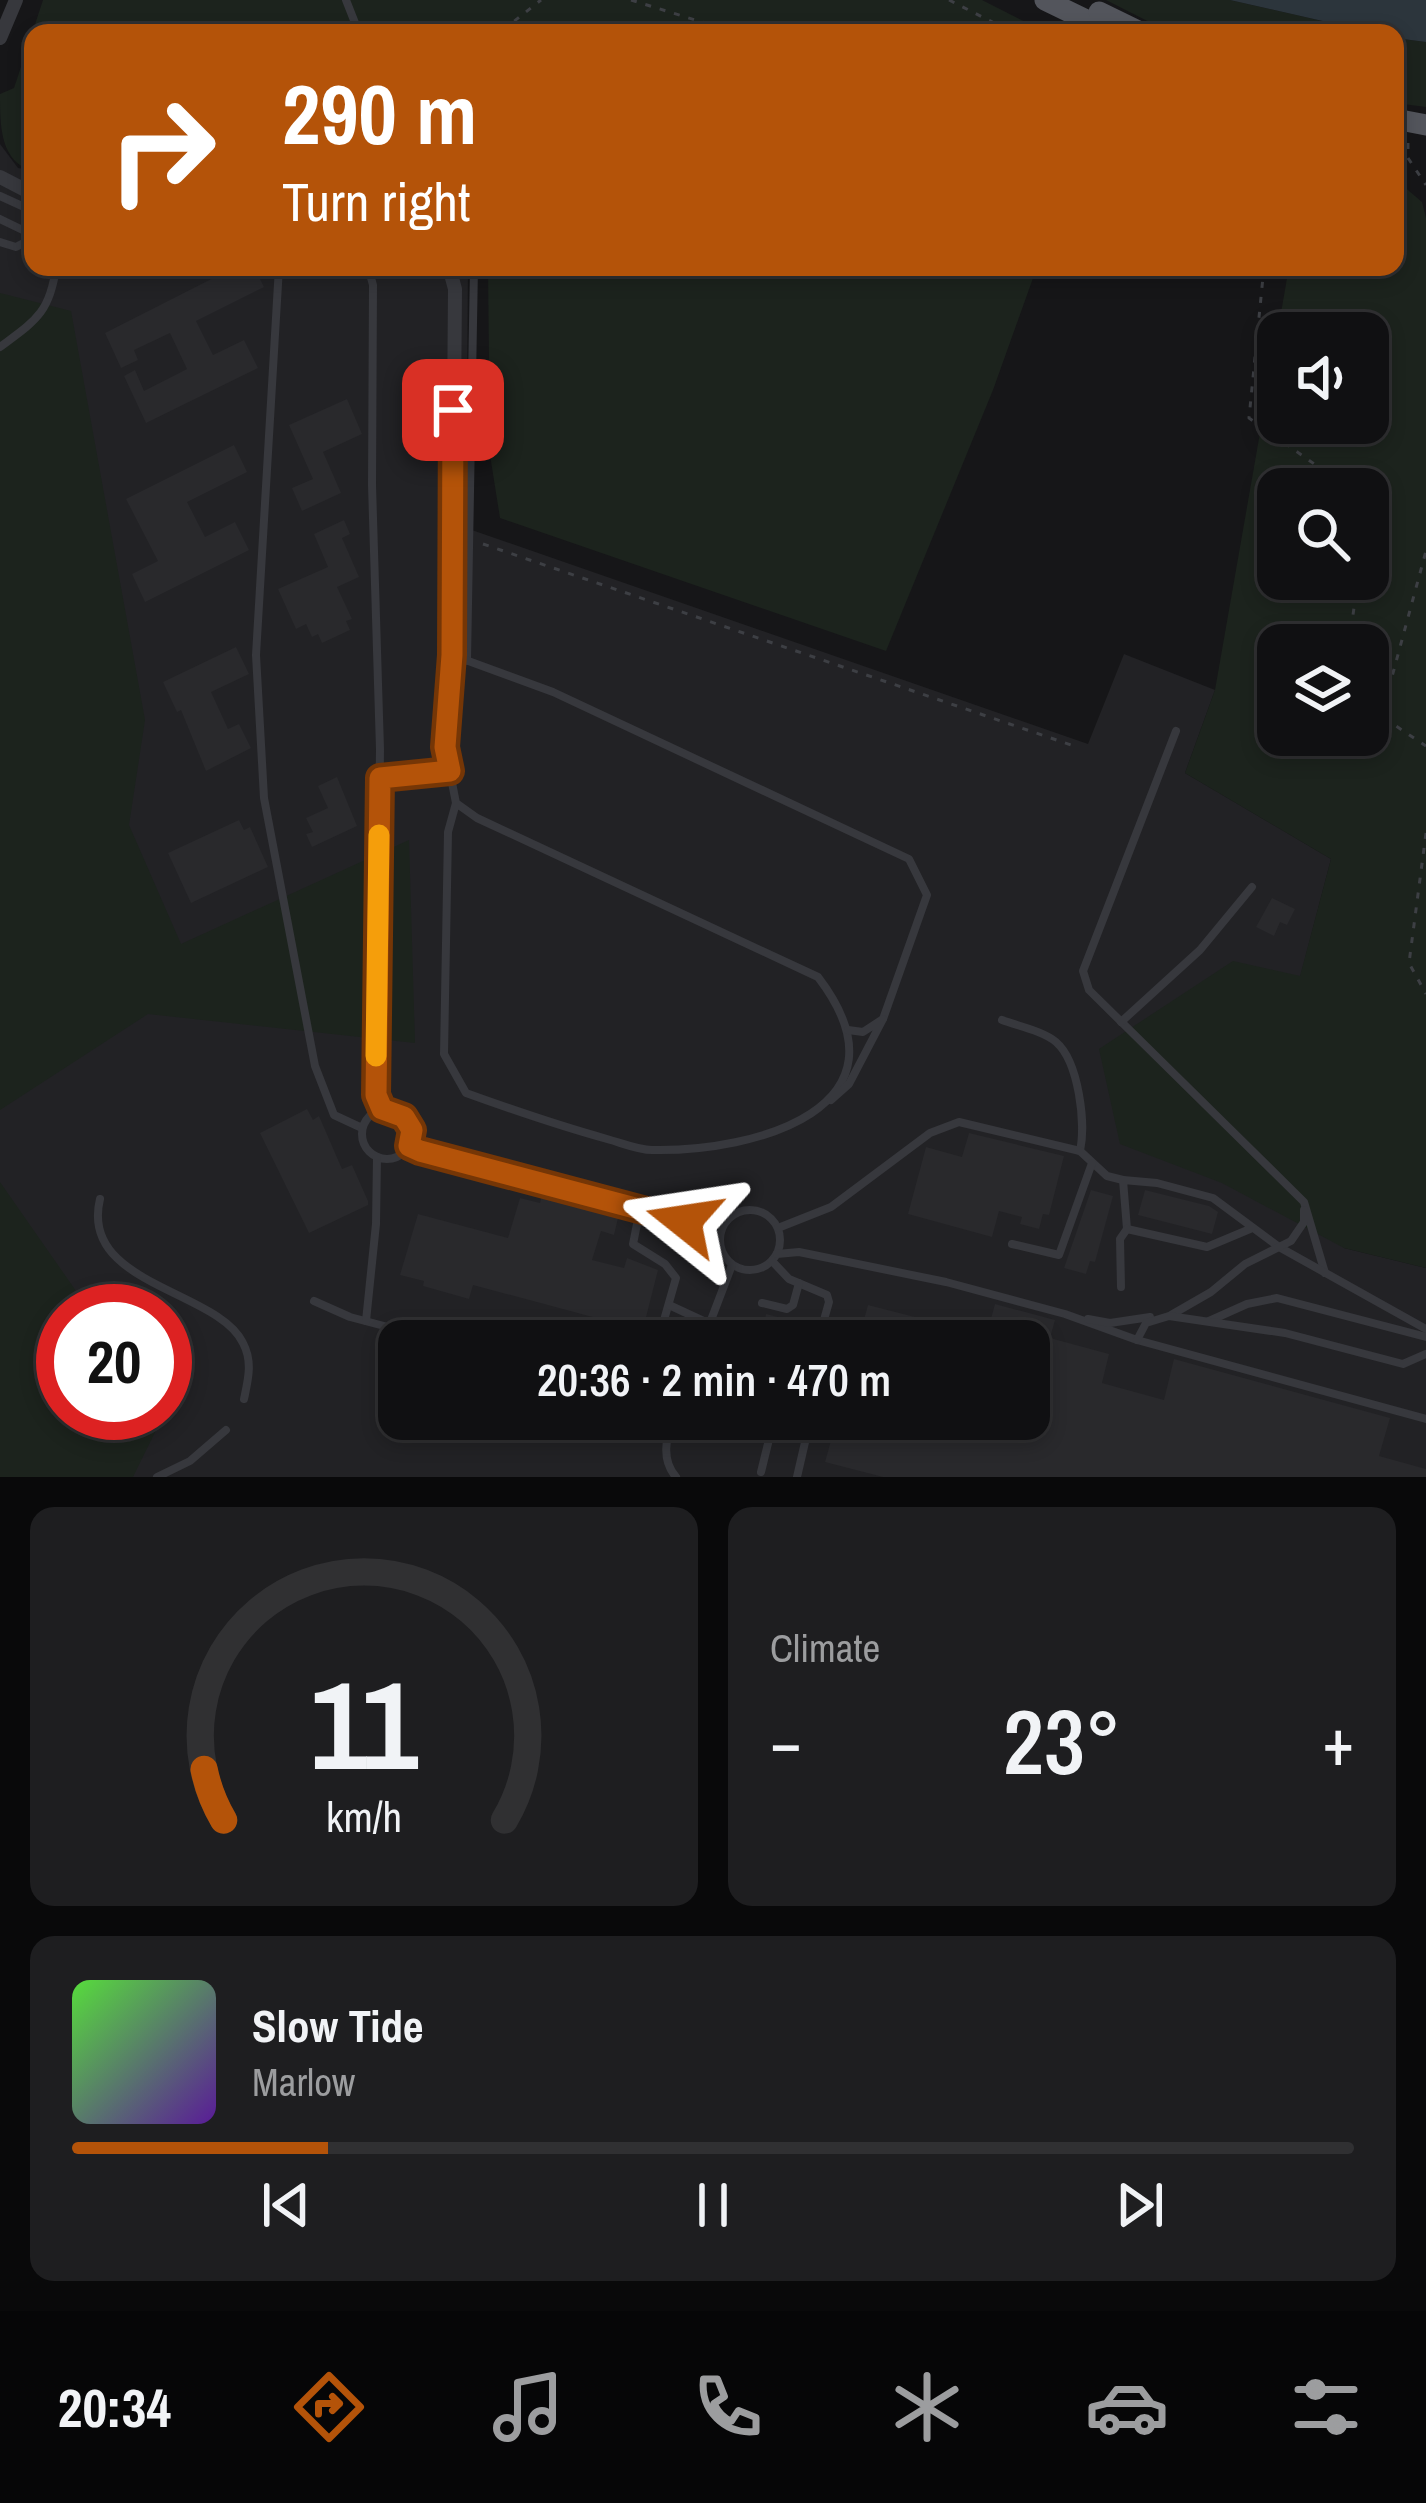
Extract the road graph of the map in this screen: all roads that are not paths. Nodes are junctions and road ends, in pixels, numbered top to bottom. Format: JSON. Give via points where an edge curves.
{"nodes":[{"id":1,"x":16,"y":0,"type":"edge"},
{"id":2,"x":1045,"y":0,"type":"edge"},
{"id":3,"x":1074,"y":0,"type":"edge"},
{"id":4,"x":1094,"y":24,"type":"edge"},
{"id":5,"x":1123,"y":24,"type":"edge"},
{"id":6,"x":1,"y":35,"type":"edge"},
{"id":7,"x":55,"y":276,"type":"edge"},
{"id":8,"x":277,"y":276,"type":"edge"},
{"id":9,"x":370,"y":276,"type":"edge"},
{"id":10,"x":451,"y":276,"type":"edge"},
{"id":11,"x":474,"y":276,"type":"edge"},
{"id":12,"x":0,"y":347,"type":"edge"},
{"id":13,"x":460,"y":658,"type":"junction"},
{"id":14,"x":1176,"y":731,"type":"dead end"},
{"id":15,"x":450,"y":771,"type":"junction"},
{"id":16,"x":380,"y":778,"type":"junction"},
{"id":17,"x":456,"y":803,"type":"junction"},
{"id":18,"x":1252,"y":887,"type":"dead end"},
{"id":19,"x":883,"y":1019,"type":"junction"},
{"id":20,"x":1002,"y":1020,"type":"dead end"},
{"id":21,"x":1121,"y":1022,"type":"junction"},
{"id":22,"x":848,"y":1030,"type":"junction"},
{"id":23,"x":827,"y":1104,"type":"junction"},
{"id":24,"x":382,"y":1109,"type":"junction"},
{"id":25,"x":362,"y":1128,"type":"junction"},
{"id":26,"x":409,"y":1146,"type":"junction"},
{"id":27,"x":1080,"y":1151,"type":"junction"},
{"id":28,"x":377,"y":1157,"type":"junction"},
{"id":29,"x":1092,"y":1163,"type":"junction"},
{"id":30,"x":1123,"y":1180,"type":"junction"},
{"id":31,"x":100,"y":1199,"type":"dead end"},
{"id":32,"x":1304,"y":1202,"type":"junction"},
{"id":33,"x":640,"y":1209,"type":"junction"},
{"id":34,"x":778,"y":1228,"type":"junction"},
{"id":35,"x":1127,"y":1229,"type":"junction"},
{"id":36,"x":1250,"y":1229,"type":"junction"},
{"id":37,"x":720,"y":1234,"type":"junction"},
{"id":38,"x":1012,"y":1244,"type":"dead end"},
{"id":39,"x":1279,"y":1247,"type":"junction"},
{"id":40,"x":775,"y":1257,"type":"junction"},
{"id":41,"x":732,"y":1265,"type":"junction"},
{"id":42,"x":1325,"y":1273,"type":"junction"},
{"id":43,"x":799,"y":1283,"type":"junction"},
{"id":44,"x":1121,"y":1287,"type":"dead end"},
{"id":45,"x":314,"y":1301,"type":"dead end"},
{"id":46,"x":762,"y":1304,"type":"dead end"},
{"id":47,"x":668,"y":1306,"type":"junction"},
{"id":48,"x":1065,"y":1314,"type":"junction"},
{"id":49,"x":1158,"y":1316,"type":"junction"},
{"id":50,"x":1169,"y":1316,"type":"junction"},
{"id":51,"x":664,"y":1320,"type":"edge"},
{"id":52,"x":701,"y":1320,"type":"edge"},
{"id":53,"x":711,"y":1320,"type":"edge"},
{"id":54,"x":824,"y":1320,"type":"edge"},
{"id":55,"x":366,"y":1321,"type":"junction"},
{"id":56,"x":1209,"y":1321,"type":"junction"},
{"id":57,"x":378,"y":1324,"type":"edge"},
{"id":58,"x":1426,"y":1333,"type":"edge"},
{"id":59,"x":1136,"y":1340,"type":"junction"},
{"id":60,"x":1426,"y":1354,"type":"edge"},
{"id":61,"x":244,"y":1399,"type":"dead end"},
{"id":62,"x":1426,"y":1419,"type":"edge"},
{"id":63,"x":226,"y":1430,"type":"dead end"},
{"id":64,"x":665,"y":1440,"type":"edge"},
{"id":65,"x":769,"y":1440,"type":"edge"},
{"id":66,"x":805,"y":1440,"type":"edge"},
{"id":67,"x":761,"y":1472,"type":"dead end"},
{"id":68,"x":158,"y":1477,"type":"edge"},
{"id":69,"x":676,"y":1477,"type":"edge"},
{"id":70,"x":797,"y":1477,"type":"edge"}],
"edges":[{"from":1,"to":6,"type":"street"},
{"from":2,"to":4,"type":"main road"},
{"from":3,"to":5,"type":"main road"},
{"from":7,"to":12,"type":"lane","via":[[40,317]]},
{"from":8,"to":25,"type":"lane","via":[[256,655],[264,798],[315,1066],[334,1115]]},
{"from":9,"to":16,"type":"lane"},
{"from":10,"to":13,"type":"street"},
{"from":11,"to":13,"type":"lane"},
{"from":13,"to":15,"type":"lane","via":[[445,747]]},
{"from":13,"to":19,"type":"lane","via":[[553,692],[909,859],[927,895]]},
{"from":14,"to":21,"type":"lane","via":[[1083,970],[1089,990]]},
{"from":15,"to":16,"type":"lane"},
{"from":15,"to":17,"type":"lane"},
{"from":16,"to":24,"type":"lane"},
{"from":17,"to":22,"type":"lane","via":[[818,977]]},
{"from":17,"to":23,"type":"lane","via":[[448,832],[444,1054],[466,1094],[648,1150],[737,1145],[807,1120]]},
{"from":18,"to":21,"type":"lane","via":[[1200,950]]},
{"from":19,"to":22,"type":"lane","via":[[863,1032]]},
{"from":19,"to":23,"type":"lane","via":[[850,1084]]},
{"from":20,"to":27,"type":"lane","via":[[1054,1040],[1066,1054],[1083,1112]]},
{"from":21,"to":32,"type":"lane"},
{"from":22,"to":23,"type":"lane","via":[[843,1075]]},
{"from":24,"to":25,"type":"lane"},
{"from":24,"to":26,"type":"lane","via":[[409,1123]]},
{"from":25,"to":28,"type":"lane"},
{"from":26,"to":28,"type":"lane"},
{"from":26,"to":33,"type":"lane"},
{"from":27,"to":29,"type":"lane"},
{"from":27,"to":34,"type":"lane","via":[[945,1125],[831,1207]]},
{"from":28,"to":55,"type":"lane"},
{"from":29,"to":30,"type":"lane"},
{"from":29,"to":38,"type":"lane","via":[[1059,1256]]},
{"from":30,"to":35,"type":"lane"},
{"from":30,"to":36,"type":"lane","via":[[1214,1198]]},
{"from":31,"to":61,"type":"lane","via":[[96,1215],[115,1256],[242,1339],[249,1360]]},
{"from":32,"to":39,"type":"lane","via":[[1304,1222]]},
{"from":32,"to":42,"type":"lane"},
{"from":33,"to":37,"type":"lane"},
{"from":33,"to":47,"type":"lane","via":[[633,1244],[676,1278]]},
{"from":34,"to":37,"type":"lane","via":[[746,1210]]},
{"from":34,"to":40,"type":"lane"},
{"from":35,"to":36,"type":"lane","via":[[1207,1247]]},
{"from":35,"to":44,"type":"lane"},
{"from":36,"to":39,"type":"lane"},
{"from":37,"to":41,"type":"lane"},
{"from":39,"to":42,"type":"lane"},
{"from":39,"to":50,"type":"lane"},
{"from":40,"to":41,"type":"lane","via":[[748,1270]]},
{"from":40,"to":43,"type":"lane"},
{"from":40,"to":48,"type":"lane","via":[[799,1252]]},
{"from":41,"to":53,"type":"lane"},
{"from":42,"to":58,"type":"lane"},
{"from":43,"to":46,"type":"lane","via":[[787,1309]]},
{"from":43,"to":54,"type":"lane","via":[[829,1302]]},
{"from":45,"to":55,"type":"lane"},
{"from":47,"to":51,"type":"lane"},
{"from":47,"to":52,"type":"lane"},
{"from":48,"to":49,"type":"lane","via":[[1110,1323]]},
{"from":48,"to":59,"type":"lane"},
{"from":49,"to":50,"type":"lane"},
{"from":49,"to":59,"type":"lane"},
{"from":50,"to":56,"type":"lane"},
{"from":55,"to":57,"type":"lane"},
{"from":56,"to":58,"type":"lane","via":[[1277,1298]]},
{"from":56,"to":60,"type":"lane","via":[[1403,1364]]},
{"from":59,"to":62,"type":"lane"},
{"from":63,"to":68,"type":"lane"},
{"from":64,"to":69,"type":"lane"},
{"from":65,"to":67,"type":"lane"},
{"from":66,"to":70,"type":"lane"}]}
